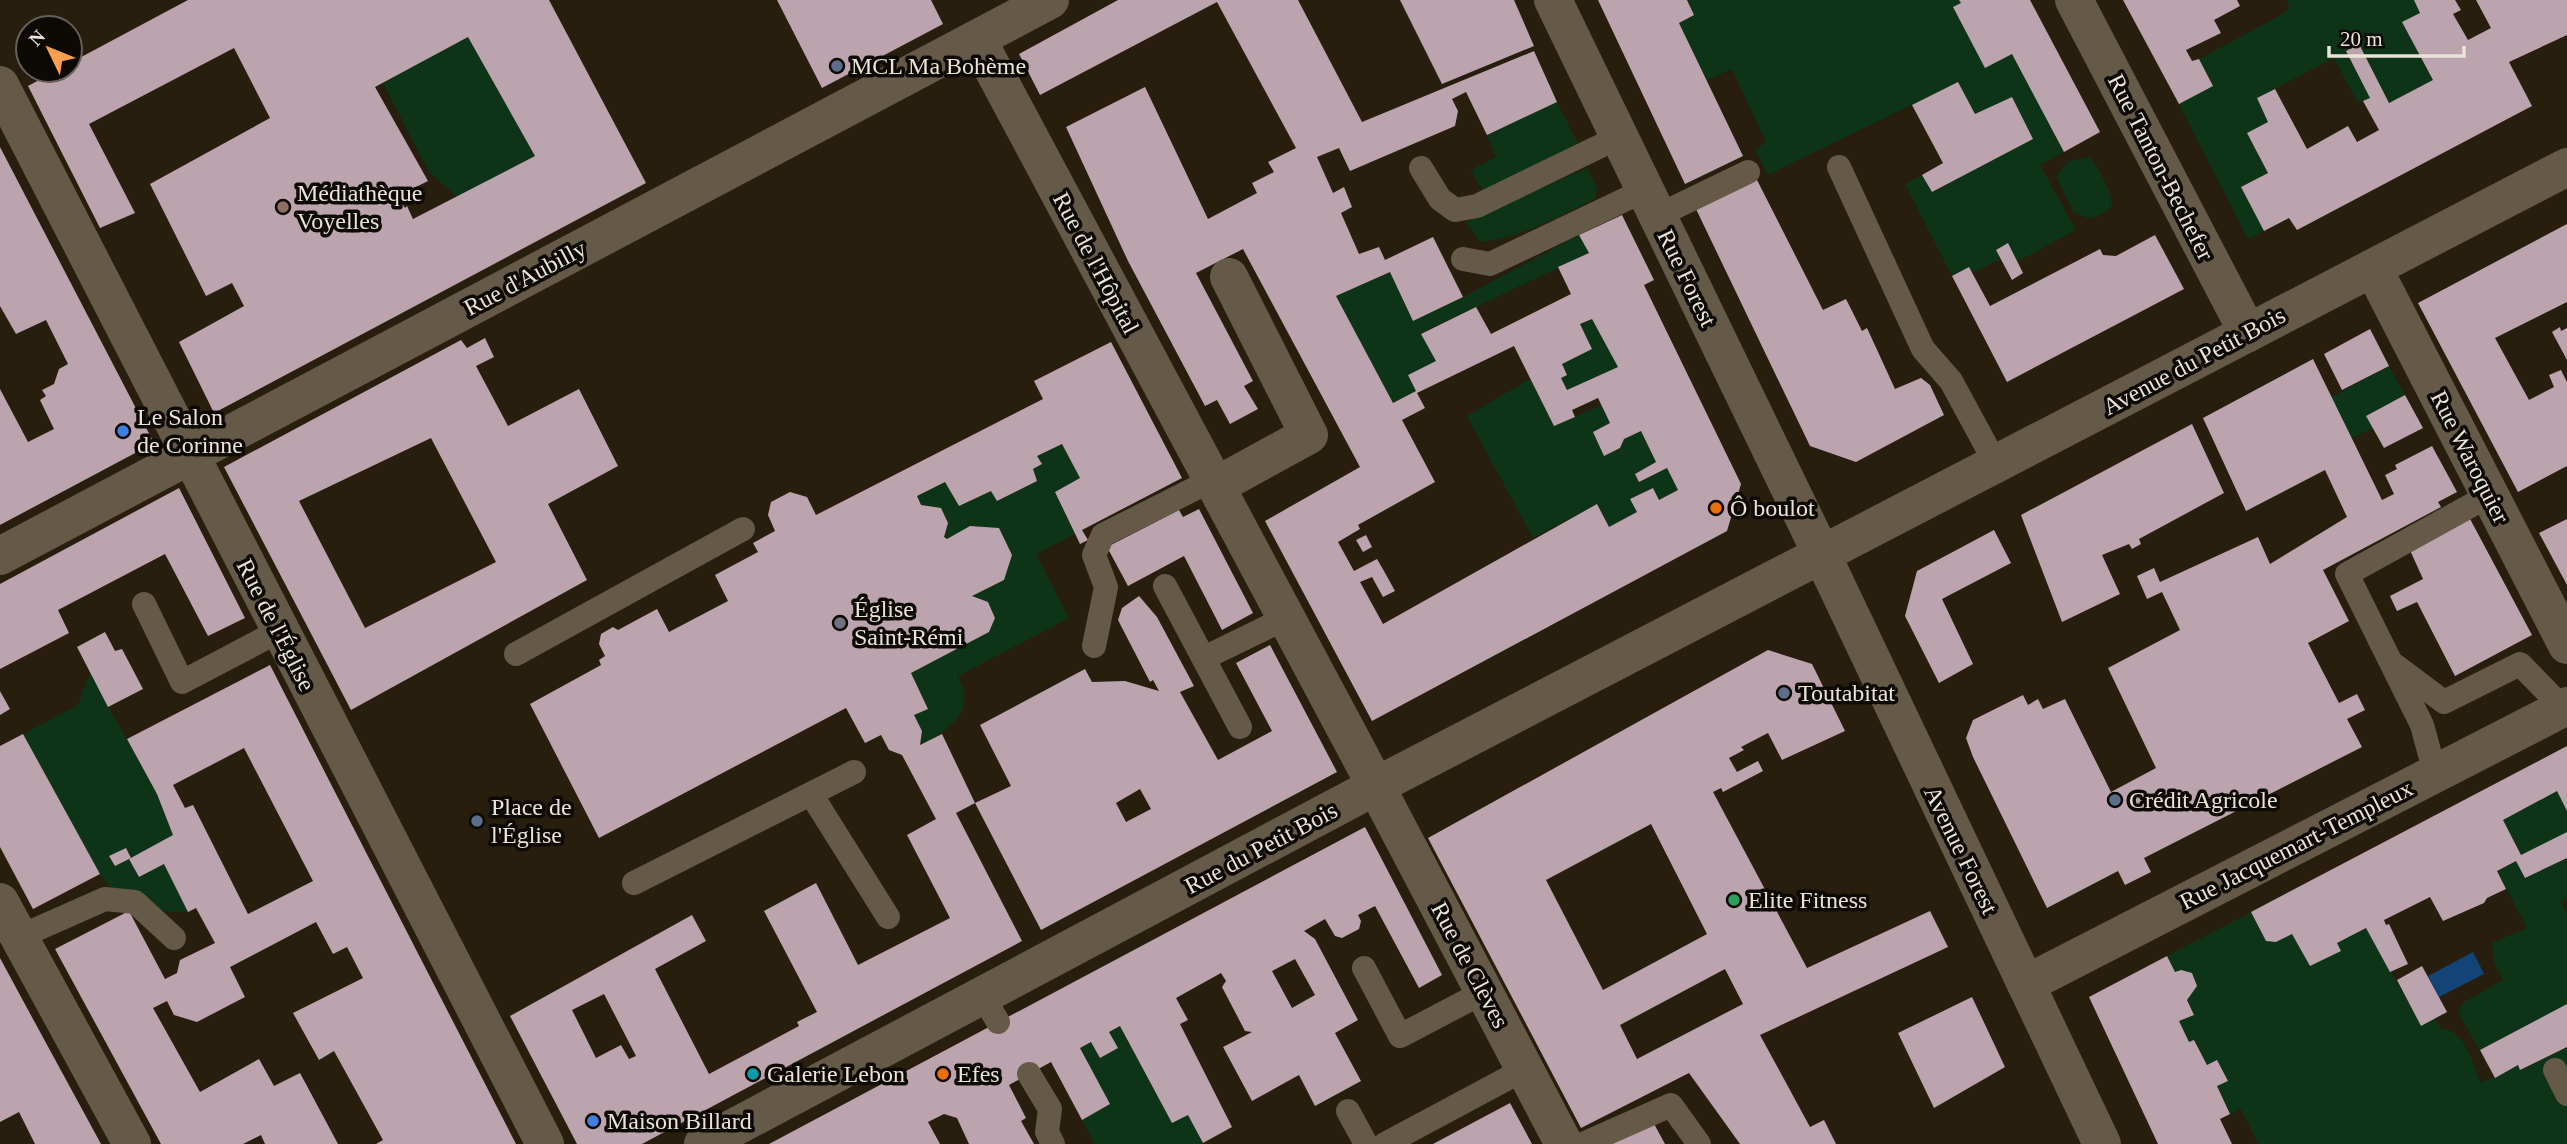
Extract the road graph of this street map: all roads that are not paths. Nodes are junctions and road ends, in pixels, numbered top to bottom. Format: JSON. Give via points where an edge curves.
{"nodes":[{"id":1,"x":1050,"y":0,"type":"edge"},
{"id":2,"x":1553,"y":0,"type":"edge"},
{"id":3,"x":2074,"y":0,"type":"edge"},
{"id":4,"x":977,"y":39,"type":"junction"},
{"id":5,"x":5,"y":95,"type":"edge"},
{"id":6,"x":1619,"y":137,"type":"junction"},
{"id":7,"x":1421,"y":167,"type":"dead end"},
{"id":8,"x":1839,"y":167,"type":"dead end"},
{"id":9,"x":2567,"y":167,"type":"edge"},
{"id":10,"x":1748,"y":172,"type":"dead end"},
{"id":11,"x":1651,"y":203,"type":"junction"},
{"id":12,"x":1463,"y":259,"type":"dead end"},
{"id":13,"x":2373,"y":268,"type":"junction"},
{"id":14,"x":1228,"y":277,"type":"dead end"},
{"id":15,"x":2248,"y":333,"type":"junction"},
{"id":16,"x":189,"y":456,"type":"junction"},
{"id":17,"x":1996,"y":464,"type":"junction"},
{"id":18,"x":1214,"y":483,"type":"junction"},
{"id":19,"x":2490,"y":495,"type":"junction"},
{"id":20,"x":743,"y":529,"type":"dead end"},
{"id":21,"x":1822,"y":555,"type":"junction"},
{"id":22,"x":0,"y":556,"type":"edge"},
{"id":23,"x":1165,"y":586,"type":"dead end"},
{"id":24,"x":144,"y":604,"type":"dead end"},
{"id":25,"x":1286,"y":618,"type":"junction"},
{"id":26,"x":279,"y":631,"type":"junction"},
{"id":27,"x":2567,"y":645,"type":"edge"},
{"id":28,"x":1094,"y":646,"type":"dead end"},
{"id":29,"x":516,"y":654,"type":"dead end"},
{"id":30,"x":1204,"y":659,"type":"junction"},
{"id":31,"x":2390,"y":661,"type":"junction"},
{"id":32,"x":2565,"y":707,"type":"edge"},
{"id":33,"x":1240,"y":727,"type":"dead end"},
{"id":34,"x":854,"y":772,"type":"dead end"},
{"id":35,"x":2435,"y":773,"type":"junction"},
{"id":36,"x":1376,"y":786,"type":"junction"},
{"id":37,"x":811,"y":794,"type":"junction"},
{"id":38,"x":634,"y":883,"type":"dead end"},
{"id":39,"x":0,"y":902,"type":"edge"},
{"id":40,"x":888,"y":917,"type":"dead end"},
{"id":41,"x":19,"y":937,"type":"junction"},
{"id":42,"x":174,"y":938,"type":"dead end"},
{"id":43,"x":1364,"y":968,"type":"dead end"},
{"id":44,"x":2026,"y":984,"type":"junction"},
{"id":45,"x":1484,"y":992,"type":"junction"},
{"id":46,"x":1525,"y":1069,"type":"junction"},
{"id":47,"x":2555,"y":1070,"type":"dead end"},
{"id":48,"x":1029,"y":1074,"type":"dead end"},
{"id":49,"x":2567,"y":1094,"type":"edge"},
{"id":50,"x":1348,"y":1111,"type":"dead end"},
{"id":51,"x":131,"y":1144,"type":"edge"},
{"id":52,"x":545,"y":1144,"type":"edge"},
{"id":53,"x":703,"y":1144,"type":"edge"},
{"id":54,"x":1053,"y":1144,"type":"edge"},
{"id":55,"x":1366,"y":1144,"type":"edge"},
{"id":56,"x":1385,"y":1144,"type":"edge"},
{"id":57,"x":1564,"y":1144,"type":"edge"},
{"id":58,"x":1583,"y":1144,"type":"edge"},
{"id":59,"x":1699,"y":1144,"type":"edge"},
{"id":60,"x":2102,"y":1144,"type":"edge"}],
"edges":[{"from":1,"to":4,"type":"street","name":"Rue d'Aubilly"},
{"from":2,"to":6,"type":"street","name":"Rue Forest"},
{"from":3,"to":15,"type":"street","name":"Rue Tanton-Bechefer"},
{"from":4,"to":16,"type":"street","name":"Rue d'Aubilly"},
{"from":4,"to":18,"type":"street","name":"Rue de l'Hôpital"},
{"from":5,"to":16,"type":"street","name":"Rue de l'Église"},
{"from":6,"to":7,"type":"lane","via":[[1477,206],[1455,210],[1440,199]]},
{"from":6,"to":11,"type":"street","name":"Rue Forest"},
{"from":8,"to":17,"type":"lane","via":[[1923,349],[1951,381]]},
{"from":9,"to":13,"type":"street","name":"Avenue du Petit Bois"},
{"from":10,"to":11,"type":"lane"},
{"from":11,"to":12,"type":"lane","via":[[1490,264]]},
{"from":11,"to":21,"type":"street","name":"Rue Forest"},
{"from":13,"to":15,"type":"street","name":"Avenue du Petit Bois"},
{"from":13,"to":19,"type":"street","name":"Rue Waroquier"},
{"from":14,"to":18,"type":"street","via":[[1309,435]]},
{"from":15,"to":17,"type":"street","name":"Avenue du Petit Bois"},
{"from":16,"to":22,"type":"street","name":"Rue d'Aubilly"},
{"from":16,"to":26,"type":"street","name":"Rue de l'Église"},
{"from":17,"to":21,"type":"street","name":"Avenue du Petit Bois"},
{"from":18,"to":25,"type":"street","name":"Rue de l'Hôpital"},
{"from":18,"to":28,"type":"lane","via":[[1103,535],[1094,555],[1106,587]]},
{"from":19,"to":27,"type":"street","name":"Rue Waroquier"},
{"from":19,"to":31,"type":"lane","via":[[2347,574]]},
{"from":20,"to":29,"type":"lane"},
{"from":21,"to":36,"type":"street","name":"Rue du Petit Bois"},
{"from":21,"to":44,"type":"street","name":"Avenue Forest"},
{"from":23,"to":30,"type":"lane"},
{"from":24,"to":26,"type":"lane","via":[[182,682]]},
{"from":25,"to":30,"type":"lane"},
{"from":25,"to":36,"type":"street","name":"Rue de l'Hôpital"},
{"from":26,"to":52,"type":"street","name":"Rue de l'Église"},
{"from":30,"to":33,"type":"lane"},
{"from":31,"to":32,"type":"lane","via":[[2444,702],[2520,664]]},
{"from":31,"to":35,"type":"lane","via":[[2422,725]]},
{"from":32,"to":35,"type":"street","name":"Rue Jacquemart-Templeux"},
{"from":34,"to":37,"type":"lane"},
{"from":35,"to":44,"type":"street","name":"Rue Jacquemart-Templeux"},
{"from":36,"to":45,"type":"street","name":"Rue de Clèves"},
{"from":36,"to":53,"type":"street","name":"Rue du Petit Bois","via":[[991,1009]]},
{"from":37,"to":38,"type":"lane"},
{"from":37,"to":40,"type":"lane"},
{"from":39,"to":41,"type":"street"},
{"from":41,"to":42,"type":"lane","via":[[105,900],[135,902]]},
{"from":41,"to":51,"type":"street"},
{"from":43,"to":45,"type":"lane","via":[[1400,1036]]},
{"from":44,"to":60,"type":"street","name":"Avenue Forest"},
{"from":45,"to":46,"type":"street","name":"Rue de Clèves"},
{"from":46,"to":56,"type":"lane"},
{"from":46,"to":57,"type":"street","name":"Rue de Clèves"},
{"from":47,"to":49,"type":"lane"},
{"from":48,"to":54,"type":"lane","via":[[1050,1109],[1047,1132]]},
{"from":50,"to":55,"type":"lane"},
{"from":58,"to":59,"type":"lane","via":[[1671,1105]]}]}
